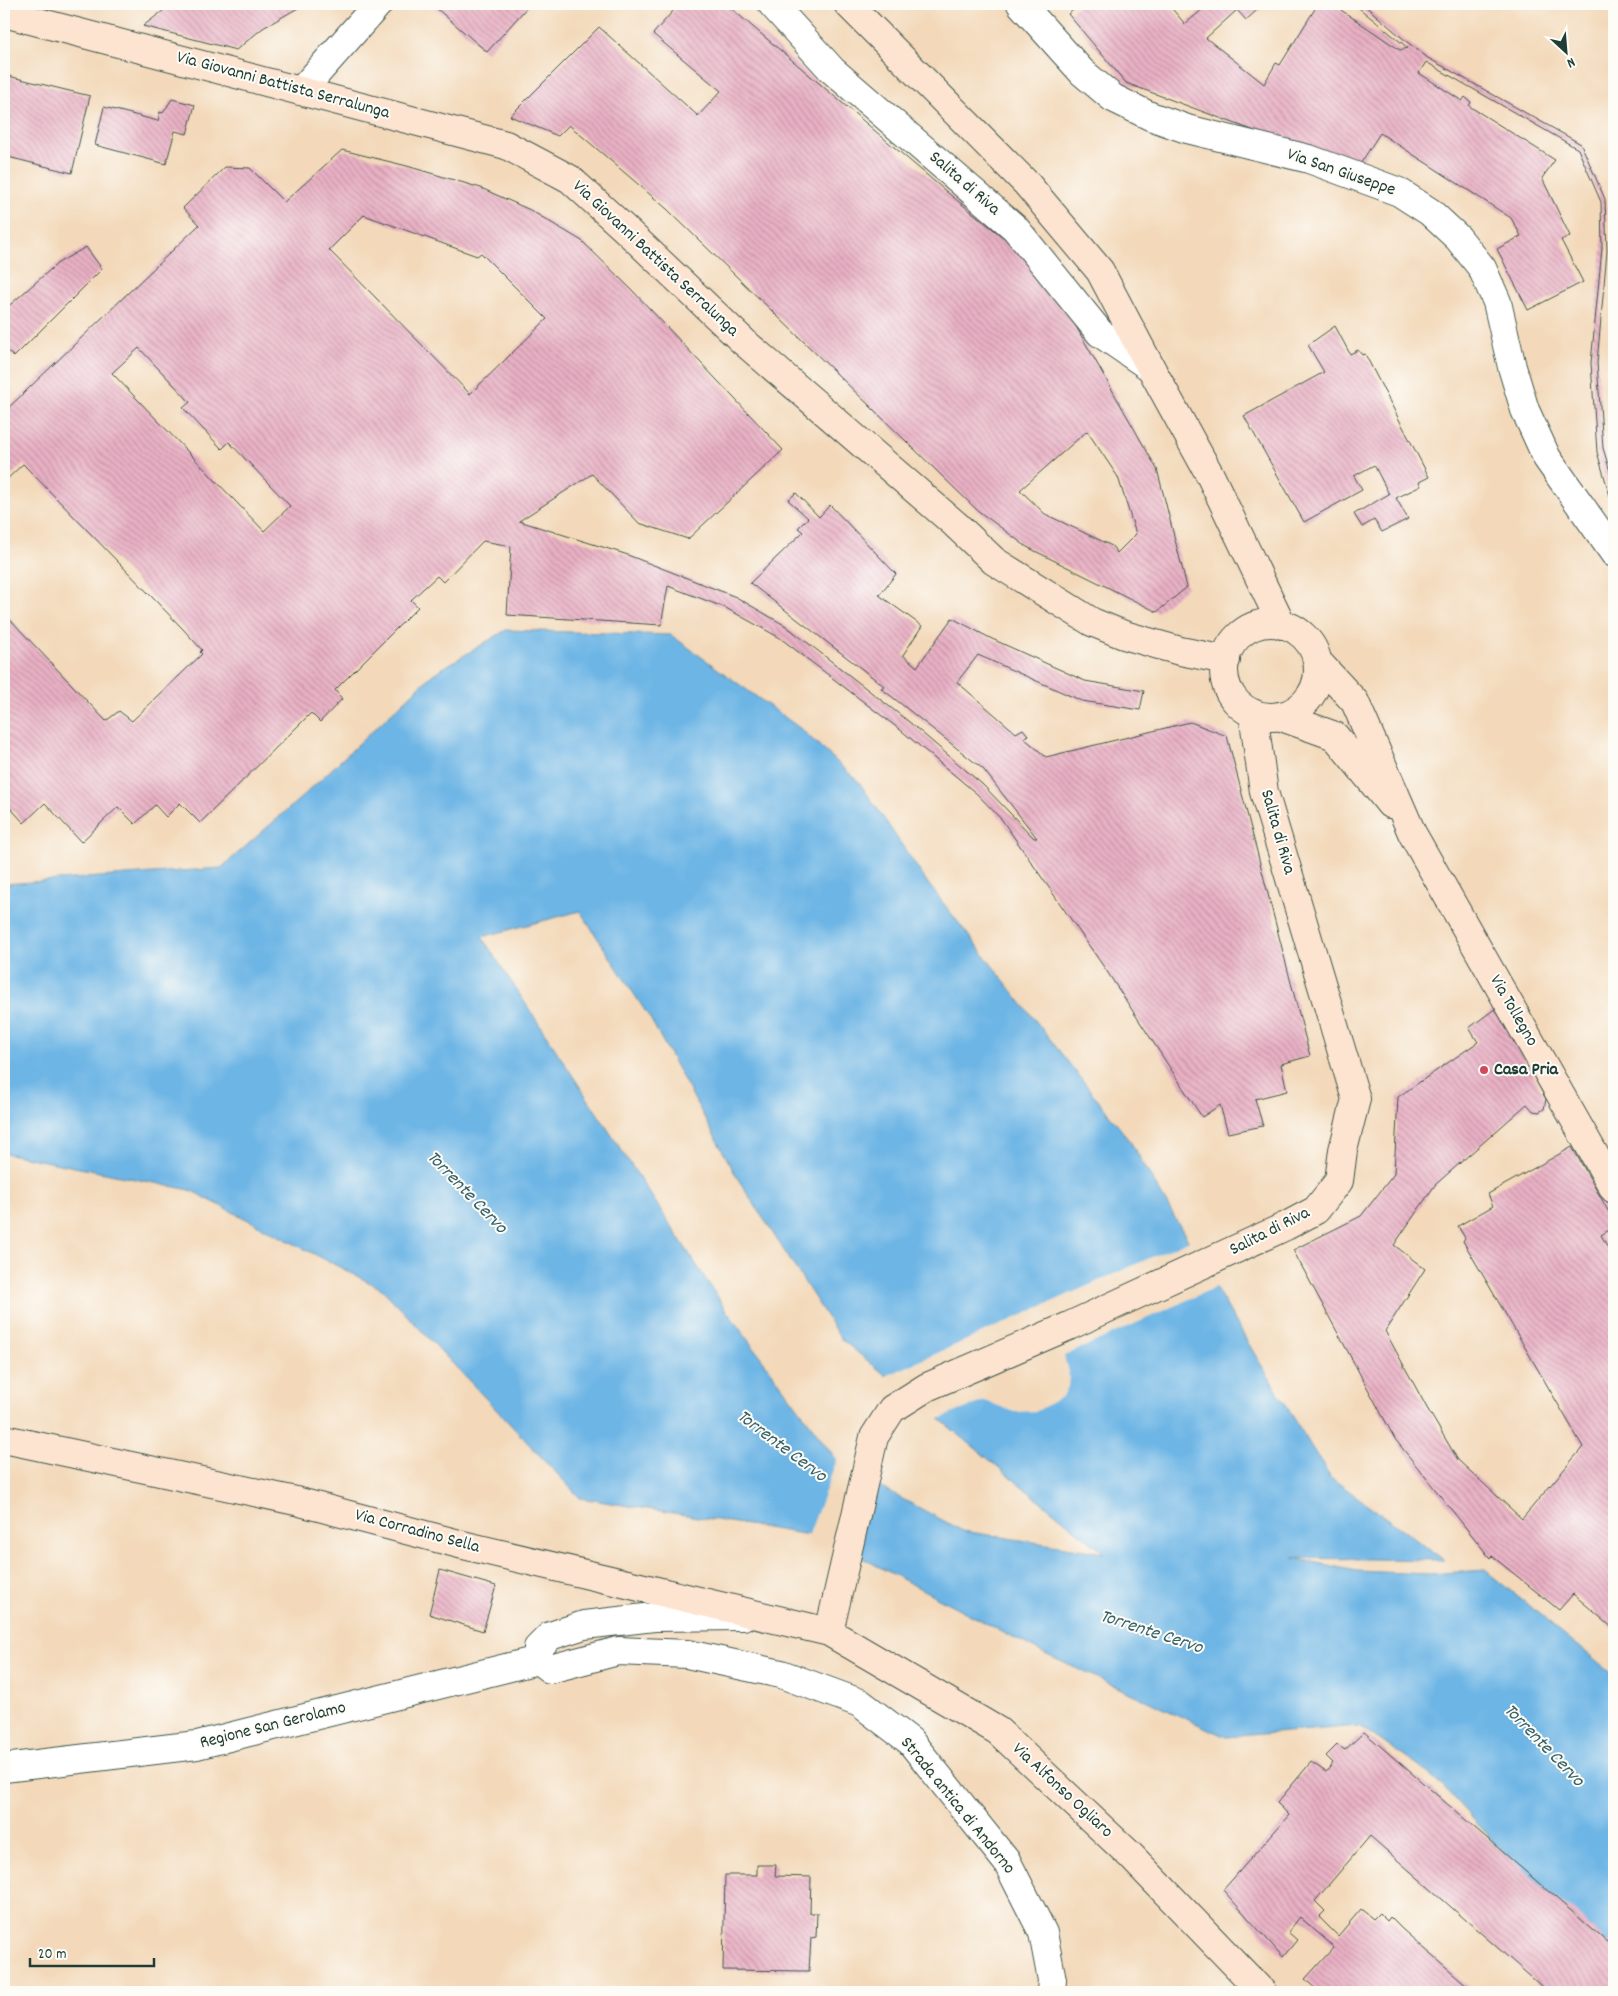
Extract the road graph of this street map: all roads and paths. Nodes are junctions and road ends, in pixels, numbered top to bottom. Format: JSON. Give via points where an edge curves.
{"nodes":[{"id":1,"x":378,"y":4,"type":"edge"},
{"id":2,"x":772,"y":4,"type":"edge"},
{"id":3,"x":848,"y":4,"type":"edge"},
{"id":4,"x":1021,"y":4,"type":"edge"},
{"id":5,"x":4,"y":13,"type":"edge"},
{"id":6,"x":301,"y":90,"type":"junction"},
{"id":7,"x":1151,"y":368,"type":"junction"},
{"id":8,"x":1614,"y":553,"type":"edge"},
{"id":9,"x":1282,"y":625,"type":"junction"},
{"id":10,"x":1226,"y":660,"type":"junction"},
{"id":11,"x":1318,"y":662,"type":"junction"},
{"id":12,"x":1253,"y":713,"type":"junction"},
{"id":13,"x":1279,"y":716,"type":"junction"},
{"id":14,"x":1412,"y":833,"type":"junction"},
{"id":15,"x":1614,"y":1189,"type":"edge"},
{"id":16,"x":4,"y":1440,"type":"edge"},
{"id":17,"x":766,"y":1616,"type":"junction"},
{"id":18,"x":829,"y":1632,"type":"junction"},
{"id":19,"x":538,"y":1660,"type":"junction"},
{"id":20,"x":4,"y":1768,"type":"edge"},
{"id":21,"x":1051,"y":1992,"type":"edge"},
{"id":22,"x":1262,"y":1992,"type":"edge"}],
"edges":[{"from":1,"to":6,"type":"street"},
{"from":2,"to":7,"type":"street","name":"Salita di Riva","via":[[832,70],[1015,228],[1100,332]]},
{"from":3,"to":7,"type":"street","name":"Salita di Riva","via":[[1027,184],[1100,271]]},
{"from":4,"to":8,"type":"street","name":"Via San Giuseppe","via":[[1082,72],[1113,98],[1150,116],[1187,128],[1309,159],[1399,192],[1430,212],[1458,238],[1482,268],[1497,302],[1525,410],[1547,458]]},
{"from":5,"to":6,"type":"street","name":"Via Giovanni Battista Serralunga"},
{"from":6,"to":10,"type":"street","name":"Via Giovanni Battista Serralunga","via":[[506,145],[570,179],[744,342],[955,524],[994,562],[1092,622],[1180,651]]},
{"from":7,"to":9,"type":"street","name":"Salita di Riva","via":[[1210,475]]},
{"from":9,"to":10,"type":"street","via":[[1267,623],[1240,635]]},
{"from":9,"to":11,"type":"street","via":[[1305,637]]},
{"from":10,"to":12,"type":"street","via":[[1224,676],[1229,692],[1239,705]]},
{"from":11,"to":13,"type":"street","via":[[1316,684],[1305,703],[1294,712]]},
{"from":11,"to":14,"type":"street","name":"Via Tollegno","via":[[1355,702]]},
{"from":12,"to":13,"type":"street"},
{"from":12,"to":18,"type":"street","name":"Salita di Riva","via":[[1264,792],[1356,1100],[1339,1182],[1316,1210],[1286,1226],[927,1387],[892,1409],[874,1437]]},
{"from":13,"to":14,"type":"street","name":"Via Tollegno","via":[[1335,736]]},
{"from":14,"to":15,"type":"street","name":"Via Tollegno"},
{"from":16,"to":17,"type":"street","name":"Via Corradino Sella","via":[[296,1501],[463,1545]]},
{"from":17,"to":18,"type":"street","name":"Via Corradino Sella"},
{"from":17,"to":19,"type":"street","via":[[654,1617],[584,1625],[550,1636],[538,1648]]},
{"from":18,"to":22,"type":"street","name":"Via Alfonso Ogliaro","via":[[998,1731],[1130,1855]]},
{"from":19,"to":20,"type":"street","name":"Regione San Gerolamo","via":[[197,1745]]},
{"from":19,"to":21,"type":"street","name":"Strada antica di Andorno","via":[[550,1669],[618,1651],[687,1654],[781,1674],[860,1703],[910,1741],[1007,1862],[1043,1933],[1052,1980]]}]}
